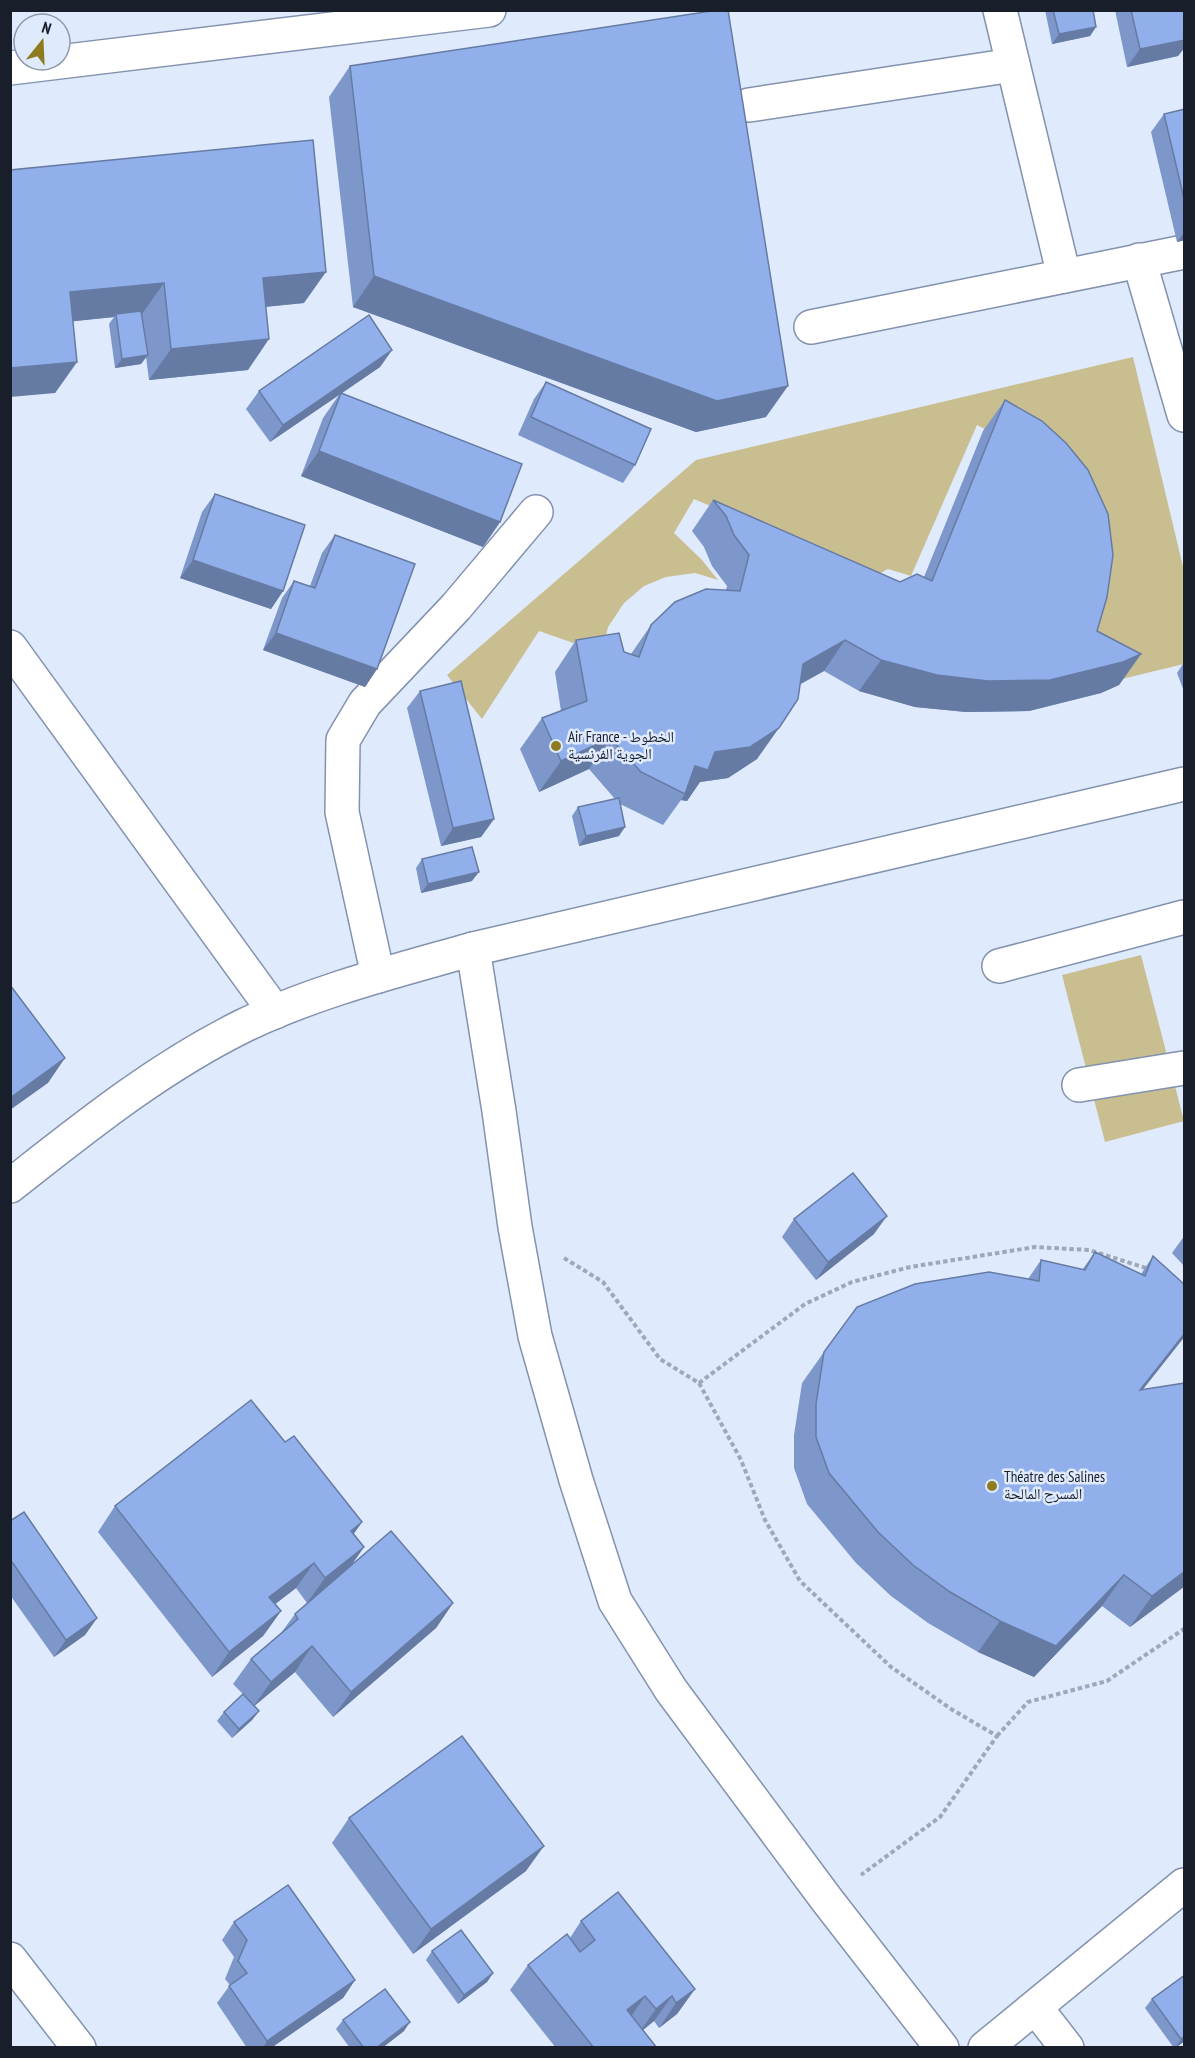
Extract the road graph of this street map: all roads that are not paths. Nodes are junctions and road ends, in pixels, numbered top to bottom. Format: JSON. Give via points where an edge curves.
{"nodes":[{"id":1,"x":489,"y":10,"type":"edge"},
{"id":2,"x":1000,"y":10,"type":"edge"},
{"id":3,"x":1013,"y":64,"type":"junction"},
{"id":4,"x":10,"y":68,"type":"edge"},
{"id":5,"x":749,"y":105,"type":"dead end"},
{"id":6,"x":1185,"y":252,"type":"edge"},
{"id":7,"x":1139,"y":260,"type":"junction"},
{"id":8,"x":1064,"y":276,"type":"junction"},
{"id":9,"x":811,"y":327,"type":"dead end"},
{"id":10,"x":1185,"y":415,"type":"edge"},
{"id":11,"x":536,"y":512,"type":"dead end"},
{"id":12,"x":10,"y":647,"type":"edge"},
{"id":13,"x":1185,"y":784,"type":"edge"},
{"id":14,"x":1185,"y":917,"type":"edge"},
{"id":15,"x":473,"y":950,"type":"junction"},
{"id":16,"x":999,"y":966,"type":"dead end"},
{"id":17,"x":378,"y":976,"type":"junction"},
{"id":18,"x":275,"y":1012,"type":"junction"},
{"id":19,"x":1185,"y":1068,"type":"edge"},
{"id":20,"x":1079,"y":1085,"type":"dead end"},
{"id":21,"x":10,"y":1186,"type":"edge"},
{"id":22,"x":1185,"y":1885,"type":"edge"},
{"id":23,"x":10,"y":1959,"type":"edge"},
{"id":24,"x":1036,"y":2008,"type":"junction"},
{"id":25,"x":79,"y":2048,"type":"edge"},
{"id":26,"x":942,"y":2048,"type":"edge"},
{"id":27,"x":985,"y":2048,"type":"edge"},
{"id":28,"x":1067,"y":2048,"type":"edge"}],
"edges":[{"from":1,"to":4,"type":"street"},
{"from":2,"to":3,"type":"street"},
{"from":3,"to":5,"type":"street"},
{"from":3,"to":8,"type":"street"},
{"from":6,"to":7,"type":"street"},
{"from":7,"to":8,"type":"street"},
{"from":7,"to":10,"type":"street"},
{"from":8,"to":9,"type":"street"},
{"from":11,"to":17,"type":"street","via":[[456,607],[365,704],[343,740],[342,812]]},
{"from":12,"to":18,"type":"street"},
{"from":13,"to":15,"type":"street"},
{"from":14,"to":16,"type":"street"},
{"from":15,"to":17,"type":"street"},
{"from":15,"to":26,"type":"street","via":[[535,1336],[615,1601],[670,1690]]},
{"from":17,"to":18,"type":"street"},
{"from":18,"to":21,"type":"street","via":[[155,1076]]},
{"from":19,"to":20,"type":"street"},
{"from":22,"to":24,"type":"street"},
{"from":23,"to":25,"type":"street"},
{"from":24,"to":27,"type":"street"},
{"from":24,"to":28,"type":"street"}]}
